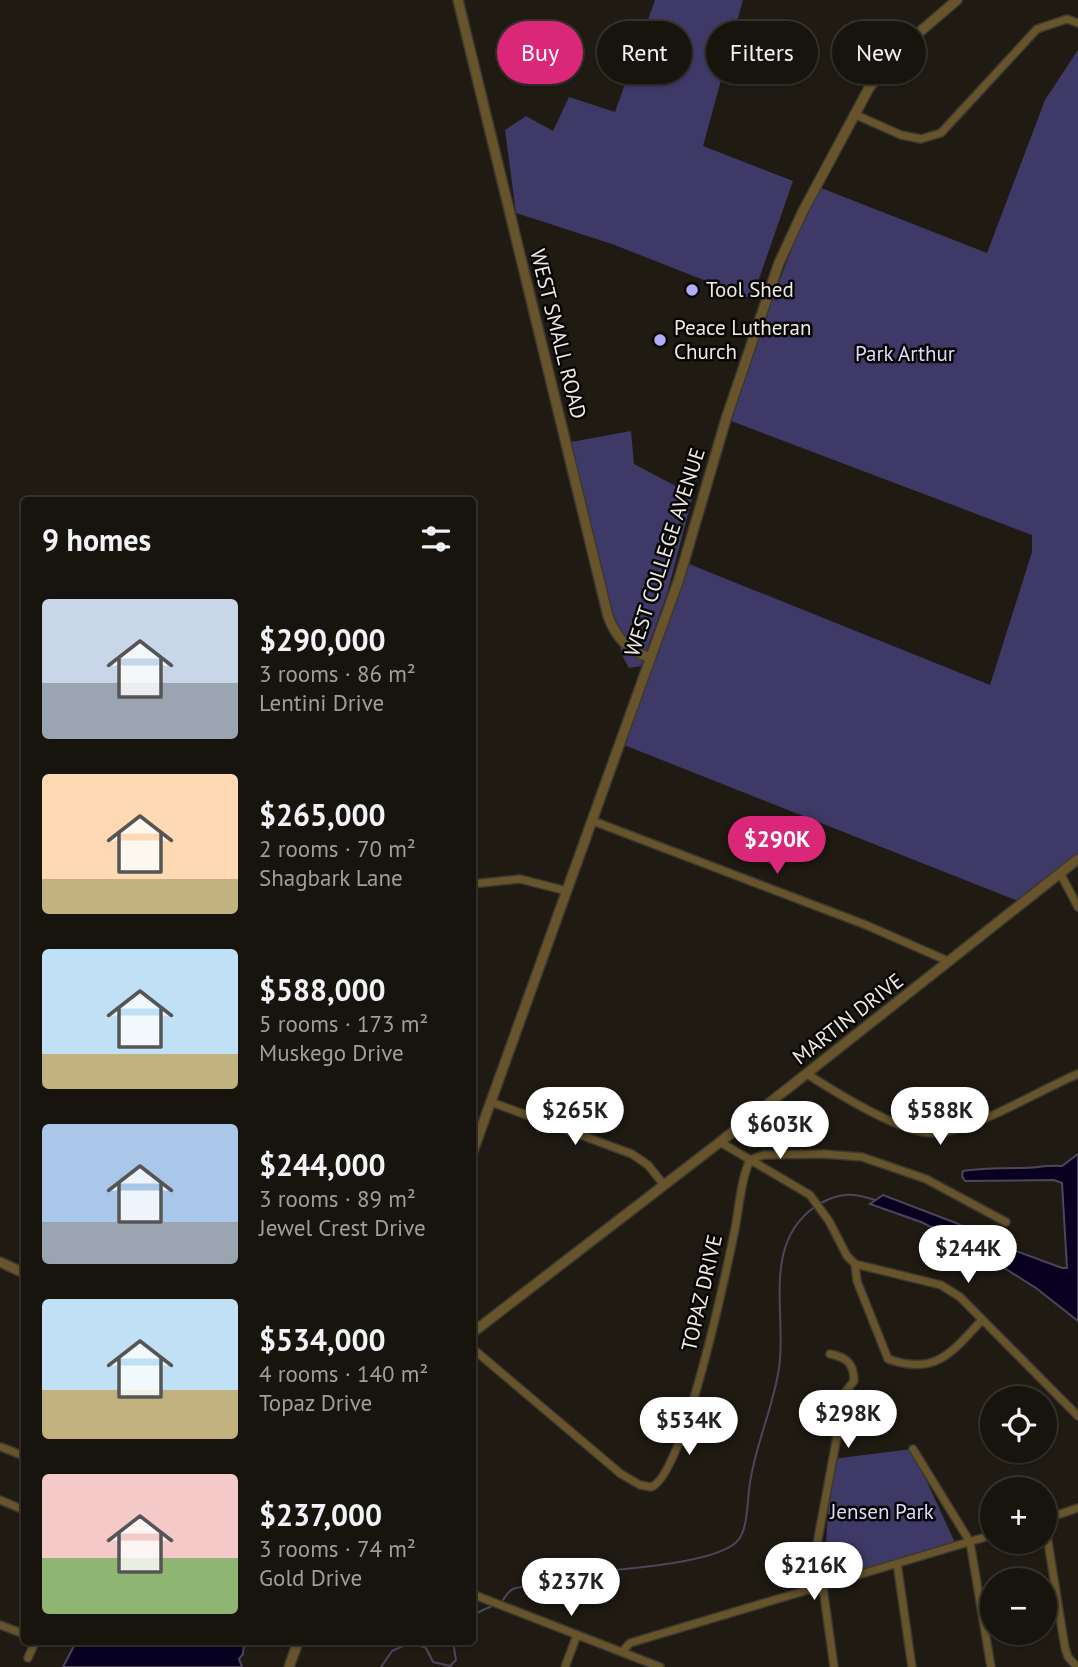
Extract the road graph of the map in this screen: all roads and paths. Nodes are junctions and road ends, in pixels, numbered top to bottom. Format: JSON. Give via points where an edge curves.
{"nodes":[{"id":1,"x":458,"y":0,"type":"edge"},
{"id":2,"x":957,"y":0,"type":"edge"},
{"id":3,"x":1078,"y":23,"type":"edge"},
{"id":4,"x":854,"y":114,"type":"junction"},
{"id":5,"x":650,"y":658,"type":"junction"},
{"id":6,"x":593,"y":821,"type":"junction"},
{"id":7,"x":1078,"y":859,"type":"edge"},
{"id":8,"x":1060,"y":873,"type":"junction"},
{"id":9,"x":476,"y":884,"type":"edge"},
{"id":10,"x":567,"y":891,"type":"junction"},
{"id":11,"x":1078,"y":907,"type":"edge"},
{"id":12,"x":948,"y":961,"type":"junction"},
{"id":13,"x":807,"y":1074,"type":"junction"},
{"id":14,"x":1078,"y":1074,"type":"edge"},
{"id":15,"x":491,"y":1102,"type":"junction"},
{"id":16,"x":720,"y":1142,"type":"junction"},
{"id":17,"x":476,"y":1143,"type":"edge"},
{"id":18,"x":750,"y":1160,"type":"junction"},
{"id":19,"x":664,"y":1185,"type":"junction"},
{"id":20,"x":1006,"y":1222,"type":"dead end"},
{"id":21,"x":0,"y":1262,"type":"edge"},
{"id":22,"x":855,"y":1264,"type":"junction"},
{"id":23,"x":21,"y":1272,"type":"edge"},
{"id":24,"x":982,"y":1320,"type":"junction"},
{"id":25,"x":476,"y":1330,"type":"edge"},
{"id":26,"x":476,"y":1351,"type":"edge"},
{"id":27,"x":830,"y":1354,"type":"dead end"},
{"id":28,"x":1078,"y":1416,"type":"edge"},
{"id":29,"x":1,"y":1447,"type":"edge"},
{"id":30,"x":913,"y":1449,"type":"dead end"},
{"id":31,"x":21,"y":1455,"type":"edge"},
{"id":32,"x":0,"y":1500,"type":"edge"},
{"id":33,"x":1078,"y":1508,"type":"edge"},
{"id":34,"x":21,"y":1509,"type":"edge"},
{"id":35,"x":1057,"y":1516,"type":"edge"},
{"id":36,"x":980,"y":1539,"type":"edge"},
{"id":37,"x":970,"y":1542,"type":"junction"},
{"id":38,"x":1050,"y":1554,"type":"edge"},
{"id":39,"x":897,"y":1563,"type":"junction"},
{"id":40,"x":823,"y":1585,"type":"junction"},
{"id":41,"x":476,"y":1596,"type":"edge"},
{"id":42,"x":0,"y":1625,"type":"edge"},
{"id":43,"x":21,"y":1633,"type":"edge"},
{"id":44,"x":577,"y":1635,"type":"junction"},
{"id":45,"x":34,"y":1645,"type":"edge"},
{"id":46,"x":297,"y":1645,"type":"edge"},
{"id":47,"x":622,"y":1652,"type":"junction"},
{"id":48,"x":28,"y":1658,"type":"dead end"},
{"id":49,"x":289,"y":1667,"type":"edge"},
{"id":50,"x":565,"y":1667,"type":"edge"},
{"id":51,"x":660,"y":1667,"type":"edge"},
{"id":52,"x":834,"y":1667,"type":"edge"},
{"id":53,"x":912,"y":1667,"type":"edge"},
{"id":54,"x":991,"y":1667,"type":"edge"},
{"id":55,"x":1077,"y":1667,"type":"edge"}],
"edges":[{"from":1,"to":5,"type":"street","name":"WEST SMALL ROAD","via":[[608,617],[626,646]]},
{"from":2,"to":4,"type":"street","name":"WEST COLLEGE AVENUE","via":[[888,63]]},
{"from":3,"to":4,"type":"street","via":[[1068,19],[1037,29],[941,133],[921,139],[901,135]]},
{"from":4,"to":5,"type":"street","name":"WEST COLLEGE AVENUE","via":[[779,263]]},
{"from":5,"to":6,"type":"street","name":"WEST COLLEGE AVENUE"},
{"from":6,"to":10,"type":"street","name":"WEST COLLEGE AVENUE"},
{"from":6,"to":12,"type":"street"},
{"from":7,"to":8,"type":"street","name":"MARTIN DRIVE"},
{"from":8,"to":11,"type":"street"},
{"from":8,"to":12,"type":"street","name":"MARTIN DRIVE"},
{"from":9,"to":10,"type":"street","via":[[520,879]]},
{"from":10,"to":15,"type":"street","name":"WEST COLLEGE AVENUE"},
{"from":12,"to":13,"type":"street","name":"MARTIN DRIVE"},
{"from":13,"to":14,"type":"street","via":[[922,1133],[957,1129]]},
{"from":13,"to":16,"type":"street","name":"MARTIN DRIVE"},
{"from":15,"to":17,"type":"street","name":"WEST COLLEGE AVENUE"},
{"from":15,"to":19,"type":"street","via":[[632,1154]]},
{"from":16,"to":18,"type":"street"},
{"from":16,"to":19,"type":"street","name":"MARTIN DRIVE"},
{"from":18,"to":20,"type":"street","via":[[763,1155],[862,1157],[926,1179]]},
{"from":18,"to":22,"type":"street","via":[[810,1195]]},
{"from":18,"to":26,"type":"street","name":"TOPAZ DRIVE","via":[[722,1296],[699,1377],[674,1457],[656,1485],[640,1486],[621,1474]]},
{"from":19,"to":25,"type":"street","name":"MARTIN DRIVE"},
{"from":21,"to":23,"type":"street"},
{"from":22,"to":24,"type":"street","via":[[941,1285]]},
{"from":22,"to":24,"type":"street","via":[[861,1293],[888,1359],[922,1364],[942,1359]]},
{"from":24,"to":28,"type":"street"},
{"from":27,"to":40,"type":"street","via":[[851,1364],[854,1381],[844,1399],[820,1521],[817,1544]]},
{"from":29,"to":31,"type":"street"},
{"from":30,"to":37,"type":"street"},
{"from":32,"to":34,"type":"street"},
{"from":33,"to":35,"type":"street"},
{"from":36,"to":37,"type":"street"},
{"from":37,"to":39,"type":"street"},
{"from":37,"to":54,"type":"street"},
{"from":38,"to":55,"type":"street","via":[[1065,1648]]},
{"from":39,"to":40,"type":"street"},
{"from":39,"to":53,"type":"street"},
{"from":40,"to":47,"type":"street","via":[[630,1643]]},
{"from":40,"to":52,"type":"street"},
{"from":41,"to":44,"type":"street"},
{"from":42,"to":43,"type":"street"},
{"from":44,"to":47,"type":"street"},
{"from":44,"to":50,"type":"street"},
{"from":45,"to":48,"type":"street"},
{"from":46,"to":49,"type":"street"},
{"from":47,"to":51,"type":"street"}]}
